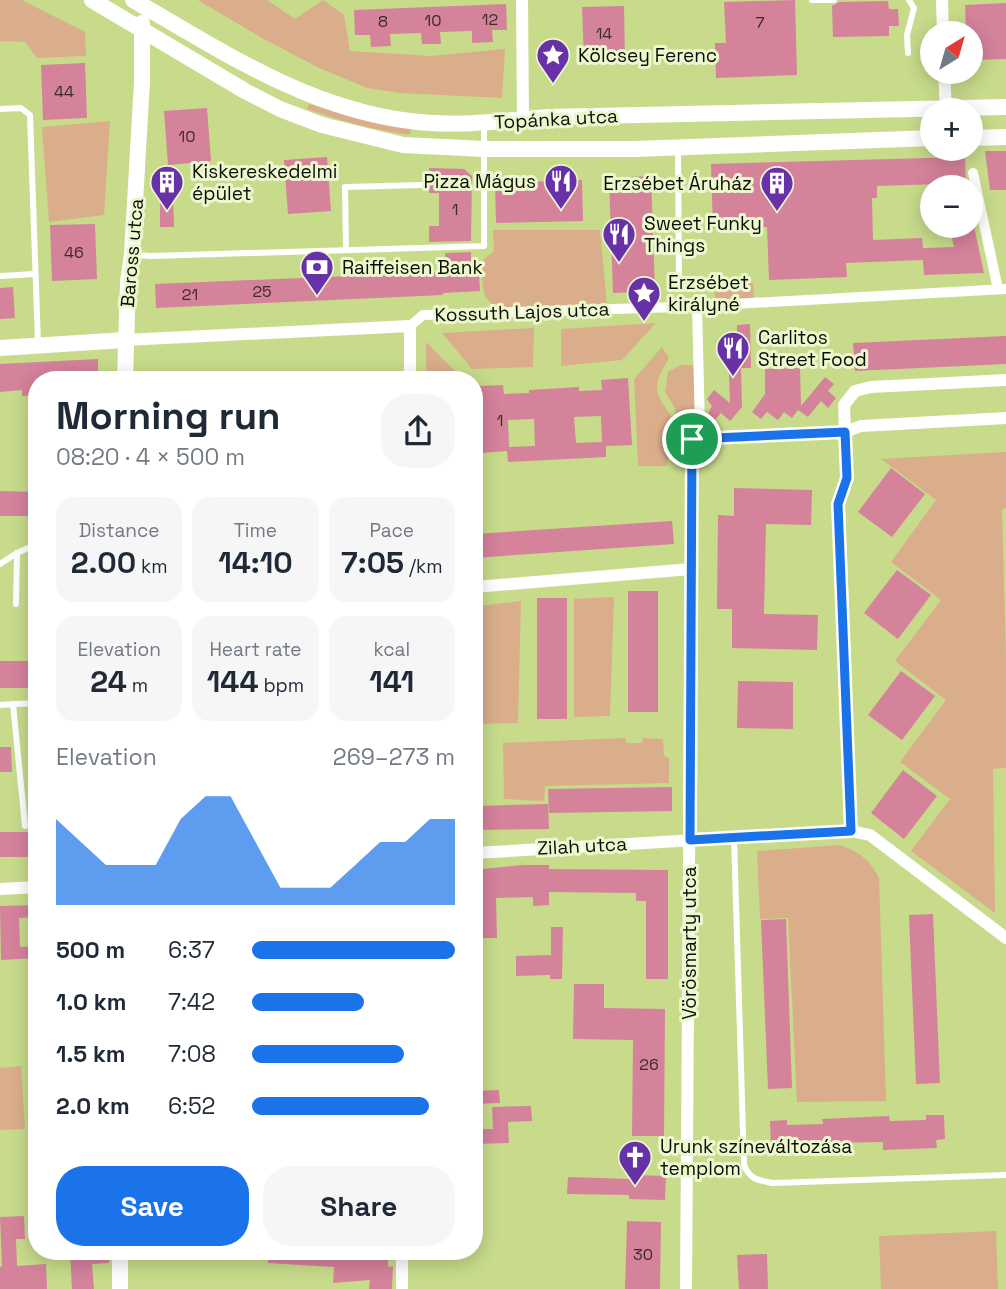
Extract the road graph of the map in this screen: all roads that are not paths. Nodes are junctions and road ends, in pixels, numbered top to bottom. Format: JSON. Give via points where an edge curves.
{"nodes":[{"id":1,"x":92,"y":0,"type":"edge"},
{"id":2,"x":522,"y":0,"type":"edge"},
{"id":3,"x":812,"y":0,"type":"edge"},
{"id":4,"x":834,"y":0,"type":"edge"},
{"id":5,"x":909,"y":0,"type":"edge"},
{"id":6,"x":942,"y":0,"type":"edge"},
{"id":7,"x":138,"y":1,"type":"edge"},
{"id":8,"x":943,"y":21,"type":"edge"},
{"id":9,"x":142,"y":31,"type":"junction"},
{"id":10,"x":908,"y":53,"type":"dead end"},
{"id":11,"x":1006,"y":107,"type":"edge"},
{"id":12,"x":0,"y":108,"type":"edge"},
{"id":13,"x":983,"y":108,"type":"edge"},
{"id":14,"x":920,"y":110,"type":"edge"},
{"id":15,"x":523,"y":119,"type":"junction"},
{"id":16,"x":484,"y":122,"type":"junction"},
{"id":17,"x":1006,"y":137,"type":"edge"},
{"id":18,"x":920,"y":138,"type":"edge"},
{"id":19,"x":983,"y":138,"type":"edge"},
{"id":20,"x":678,"y":147,"type":"junction"},
{"id":21,"x":485,"y":149,"type":"junction"},
{"id":22,"x":973,"y":173,"type":"dead end"},
{"id":23,"x":421,"y":186,"type":"dead end"},
{"id":24,"x":346,"y":250,"type":"junction"},
{"id":25,"x":132,"y":255,"type":"junction"},
{"id":26,"x":35,"y":274,"type":"junction"},
{"id":27,"x":0,"y":276,"type":"edge"},
{"id":28,"x":679,"y":282,"type":"dead end"},
{"id":29,"x":1002,"y":289,"type":"edge"},
{"id":30,"x":697,"y":306,"type":"junction"},
{"id":31,"x":410,"y":326,"type":"junction"},
{"id":32,"x":125,"y":340,"type":"junction"},
{"id":33,"x":38,"y":346,"type":"junction"},
{"id":34,"x":0,"y":348,"type":"edge"},
{"id":35,"x":125,"y":371,"type":"edge"},
{"id":36,"x":410,"y":371,"type":"edge"},
{"id":37,"x":1006,"y":380,"type":"edge"},
{"id":38,"x":1006,"y":418,"type":"edge"},
{"id":39,"x":845,"y":432,"type":"junction"},
{"id":40,"x":692,"y":439,"type":"junction"},
{"id":41,"x":28,"y":548,"type":"edge"},
{"id":42,"x":17,"y":553,"type":"junction"},
{"id":43,"x":0,"y":564,"type":"edge"},
{"id":44,"x":691,"y":569,"type":"junction"},
{"id":45,"x":483,"y":586,"type":"edge"},
{"id":46,"x":16,"y":604,"type":"dead end"},
{"id":47,"x":28,"y":703,"type":"edge"},
{"id":48,"x":13,"y":704,"type":"junction"},
{"id":49,"x":0,"y":705,"type":"edge"},
{"id":50,"x":24,"y":826,"type":"dead end"},
{"id":51,"x":851,"y":831,"type":"junction"},
{"id":52,"x":734,"y":837,"type":"junction"},
{"id":53,"x":690,"y":840,"type":"junction"},
{"id":54,"x":483,"y":852,"type":"edge"},
{"id":55,"x":28,"y":887,"type":"edge"},
{"id":56,"x":0,"y":889,"type":"edge"},
{"id":57,"x":1006,"y":938,"type":"edge"},
{"id":58,"x":1006,"y":1175,"type":"edge"},
{"id":59,"x":120,"y":1260,"type":"edge"},
{"id":60,"x":402,"y":1260,"type":"edge"},
{"id":61,"x":120,"y":1289,"type":"edge"},
{"id":62,"x":402,"y":1289,"type":"edge"},
{"id":63,"x":686,"y":1289,"type":"edge"}],
"edges":[{"from":1,"to":9,"type":"street","name":"Topánka utca"},
{"from":2,"to":15,"type":"street"},
{"from":3,"to":4,"type":"lane"},
{"from":5,"to":10,"type":"lane","via":[[914,8]]},
{"from":6,"to":8,"type":"street"},
{"from":7,"to":9,"type":"street","name":"Baross utca"},
{"from":7,"to":16,"type":"street","name":"Topánka utca","via":[[253,69],[321,100],[411,121]]},
{"from":9,"to":21,"type":"street","name":"Topánka utca","via":[[244,92],[322,125],[403,145]]},
{"from":9,"to":25,"type":"street","name":"Baross utca"},
{"from":11,"to":13,"type":"street","name":"Topánka utca"},
{"from":12,"to":26,"type":"lane","via":[[21,108],[30,115]]},
{"from":14,"to":15,"type":"street","name":"Topánka utca"},
{"from":15,"to":16,"type":"street","name":"Topánka utca"},
{"from":16,"to":21,"type":"lane"},
{"from":17,"to":19,"type":"street"},
{"from":18,"to":20,"type":"street","name":"Topánka utca"},
{"from":20,"to":21,"type":"street","name":"Topánka utca"},
{"from":20,"to":28,"type":"lane"},
{"from":21,"to":24,"type":"lane","via":[[484,246]]},
{"from":22,"to":29,"type":"street"},
{"from":23,"to":24,"type":"lane","via":[[345,187]]},
{"from":24,"to":25,"type":"lane"},
{"from":25,"to":32,"type":"street","name":"Baross utca"},
{"from":26,"to":27,"type":"lane"},
{"from":26,"to":33,"type":"lane"},
{"from":29,"to":30,"type":"street","name":"Kossuth Lajos utca"},
{"from":30,"to":31,"type":"street","name":"Kossuth Lajos utca","via":[[423,315]]},
{"from":30,"to":40,"type":"street","name":"Vörösmarty utca","via":[[700,428]]},
{"from":31,"to":32,"type":"street","name":"Kossuth Lajos utca"},
{"from":31,"to":36,"type":"street"},
{"from":32,"to":33,"type":"street","name":"Kossuth Lajos utca"},
{"from":32,"to":35,"type":"street","name":"Baross utca"},
{"from":33,"to":34,"type":"street","name":"Kossuth Lajos utca"},
{"from":37,"to":39,"type":"street","via":[[855,391],[844,405]]},
{"from":38,"to":39,"type":"street","via":[[862,426]]},
{"from":39,"to":40,"type":"street"},
{"from":39,"to":51,"type":"street","via":[[847,478],[838,504]]},
{"from":40,"to":44,"type":"street","name":"Vörösmarty utca"},
{"from":41,"to":42,"type":"lane"},
{"from":42,"to":43,"type":"lane"},
{"from":42,"to":46,"type":"lane"},
{"from":44,"to":45,"type":"street"},
{"from":44,"to":53,"type":"street","name":"Vörösmarty utca"},
{"from":47,"to":48,"type":"lane"},
{"from":48,"to":49,"type":"lane"},
{"from":48,"to":50,"type":"lane"},
{"from":51,"to":52,"type":"street","name":"Zilah utca"},
{"from":51,"to":57,"type":"street","via":[[870,835]]},
{"from":52,"to":53,"type":"street","name":"Zilah utca"},
{"from":52,"to":58,"type":"lane","via":[[744,1165],[748,1174],[773,1183]]},
{"from":53,"to":54,"type":"street","name":"Zilah utca"},
{"from":53,"to":63,"type":"street","name":"Vörösmarty utca"},
{"from":55,"to":56,"type":"street"},
{"from":59,"to":61,"type":"street"},
{"from":60,"to":62,"type":"street"}]}
